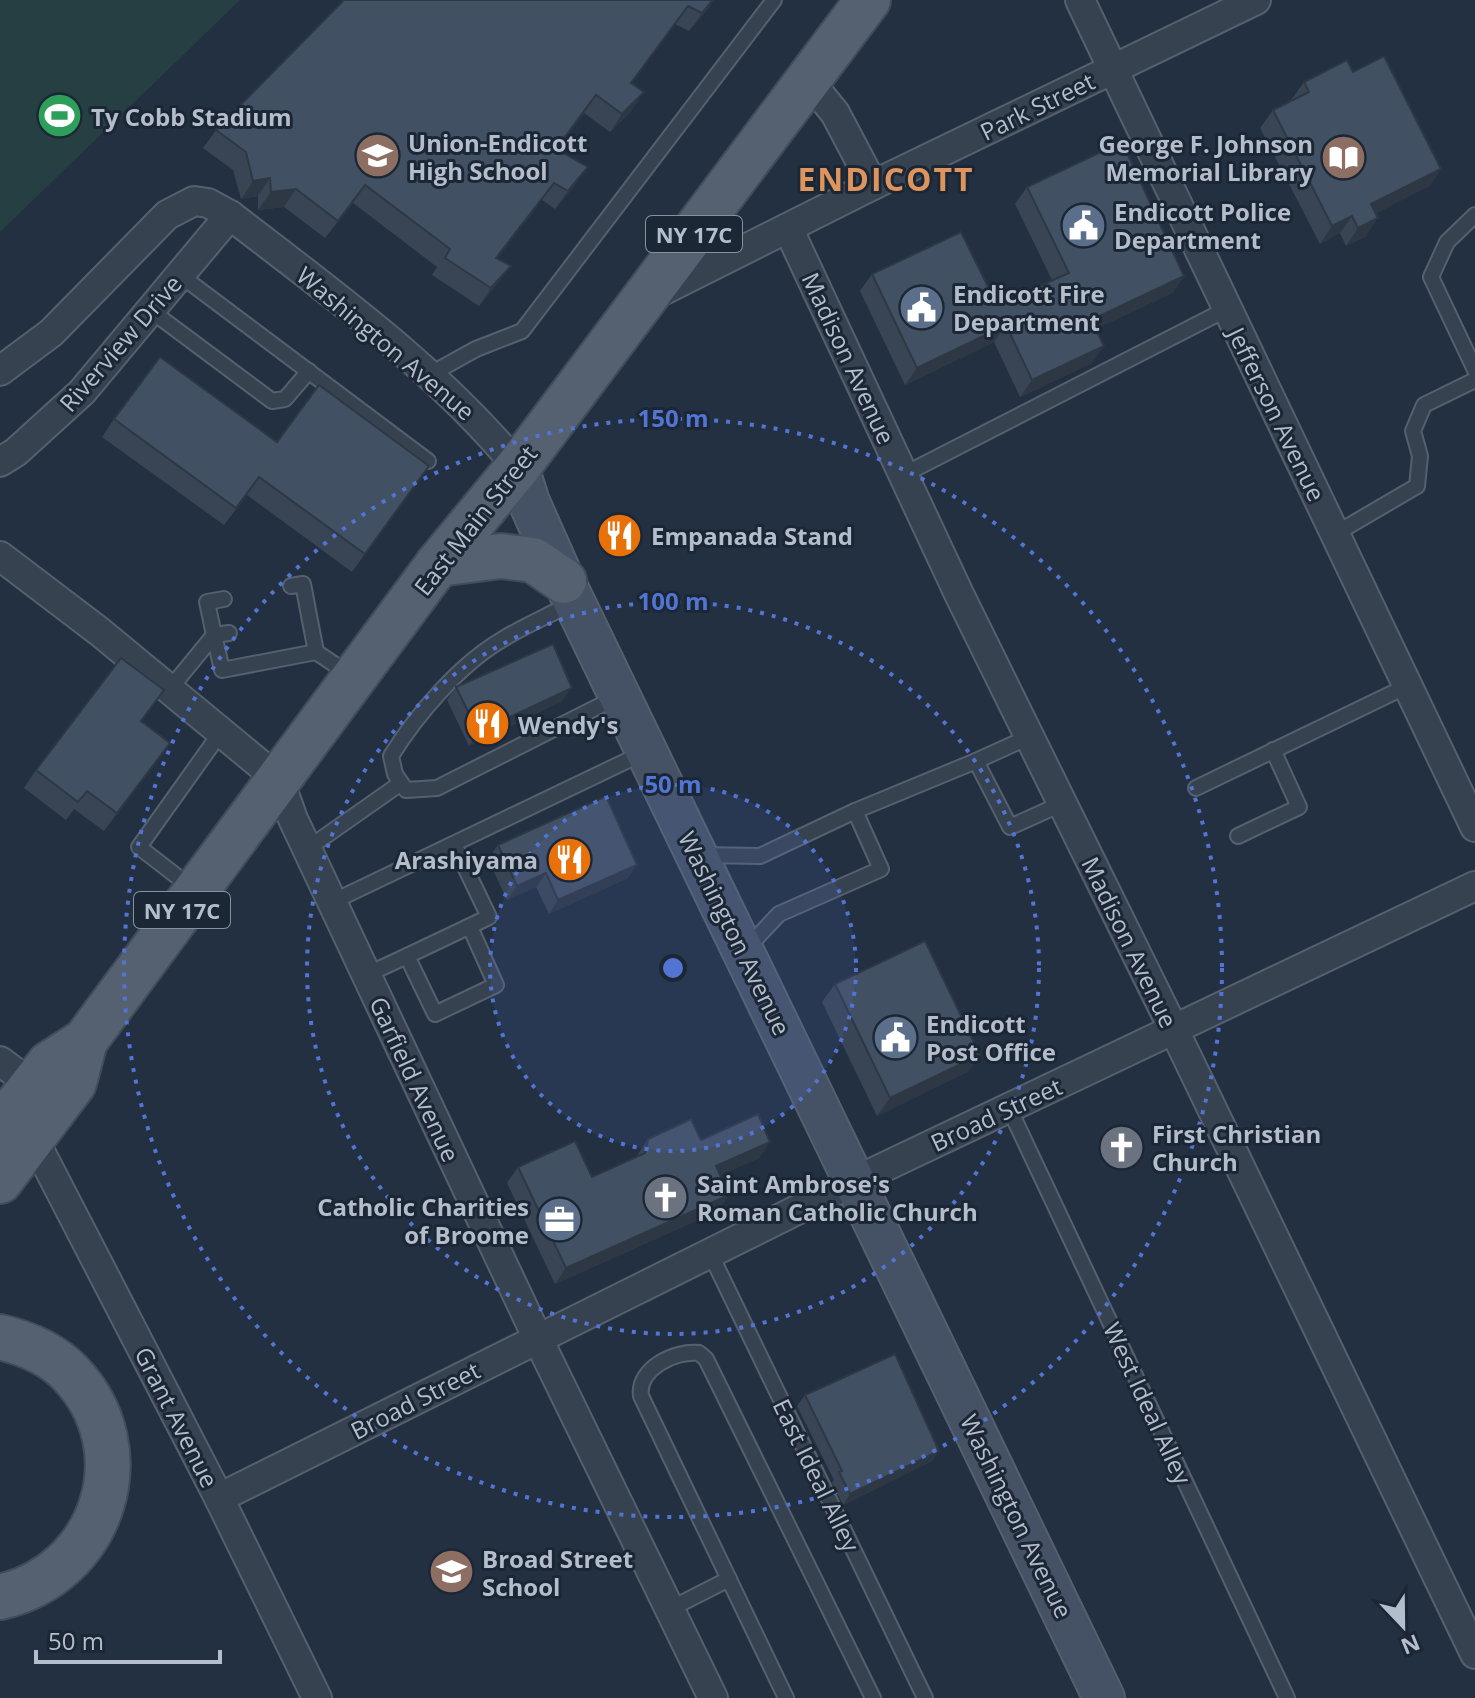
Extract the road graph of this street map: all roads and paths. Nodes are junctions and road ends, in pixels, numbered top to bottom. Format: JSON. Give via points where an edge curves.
{"nodes":[{"id":1,"x":774,"y":0,"type":"edge"},
{"id":2,"x":1080,"y":0,"type":"edge"},
{"id":3,"x":1256,"y":0,"type":"edge"},
{"id":4,"x":859,"y":3,"type":"edge"},
{"id":5,"x":1112,"y":69,"type":"junction"},
{"id":6,"x":808,"y":80,"type":"junction"},
{"id":7,"x":873,"y":185,"type":"junction"},
{"id":8,"x":230,"y":215,"type":"junction"},
{"id":9,"x":1475,"y":215,"type":"edge"},
{"id":10,"x":788,"y":228,"type":"junction"},
{"id":11,"x":180,"y":275,"type":"junction"},
{"id":12,"x":646,"y":298,"type":"junction"},
{"id":13,"x":1227,"y":309,"type":"junction"},
{"id":14,"x":150,"y":310,"type":"junction"},
{"id":15,"x":1475,"y":370,"type":"edge"},
{"id":16,"x":0,"y":371,"type":"edge"},
{"id":17,"x":309,"y":371,"type":"junction"},
{"id":18,"x":429,"y":375,"type":"junction"},
{"id":19,"x":1475,"y":380,"type":"edge"},
{"id":20,"x":428,"y":461,"type":"edge"},
{"id":21,"x":0,"y":462,"type":"edge"},
{"id":22,"x":518,"y":467,"type":"junction"},
{"id":23,"x":903,"y":475,"type":"junction"},
{"id":24,"x":1335,"y":534,"type":"junction"},
{"id":25,"x":0,"y":556,"type":"edge"},
{"id":26,"x":438,"y":564,"type":"junction"},
{"id":27,"x":291,"y":586,"type":"dead end"},
{"id":28,"x":569,"y":591,"type":"junction"},
{"id":29,"x":224,"y":599,"type":"dead end"},
{"id":30,"x":222,"y":634,"type":"junction"},
{"id":31,"x":316,"y":652,"type":"junction"},
{"id":32,"x":354,"y":678,"type":"junction"},
{"id":33,"x":1407,"y":686,"type":"junction"},
{"id":34,"x":169,"y":690,"type":"junction"},
{"id":35,"x":620,"y":696,"type":"junction"},
{"id":36,"x":221,"y":732,"type":"junction"},
{"id":37,"x":1029,"y":737,"type":"junction"},
{"id":38,"x":1273,"y":750,"type":"junction"},
{"id":39,"x":647,"y":751,"type":"junction"},
{"id":40,"x":976,"y":761,"type":"junction"},
{"id":41,"x":279,"y":780,"type":"junction"},
{"id":42,"x":401,"y":783,"type":"junction"},
{"id":43,"x":1196,"y":788,"type":"dead end"},
{"id":44,"x":1061,"y":804,"type":"junction"},
{"id":45,"x":855,"y":811,"type":"junction"},
{"id":46,"x":1475,"y":827,"type":"edge"},
{"id":47,"x":1238,"y":836,"type":"dead end"},
{"id":48,"x":454,"y":844,"type":"junction"},
{"id":49,"x":307,"y":849,"type":"junction"},
{"id":50,"x":697,"y":855,"type":"junction"},
{"id":51,"x":1475,"y":886,"type":"edge"},
{"id":52,"x":196,"y":891,"type":"junction"},
{"id":53,"x":332,"y":902,"type":"junction"},
{"id":54,"x":470,"y":927,"type":"junction"},
{"id":55,"x":744,"y":951,"type":"junction"},
{"id":56,"x":407,"y":956,"type":"junction"},
{"id":57,"x":366,"y":975,"type":"junction"},
{"id":58,"x":1174,"y":1030,"type":"junction"},
{"id":59,"x":85,"y":1041,"type":"junction"},
{"id":60,"x":16,"y":1073,"type":"edge"},
{"id":61,"x":1009,"y":1108,"type":"junction"},
{"id":62,"x":17,"y":1132,"type":"edge"},
{"id":63,"x":0,"y":1181,"type":"edge"},
{"id":64,"x":855,"y":1181,"type":"junction"},
{"id":65,"x":710,"y":1253,"type":"junction"},
{"id":66,"x":0,"y":1337,"type":"edge"},
{"id":67,"x":538,"y":1339,"type":"junction"},
{"id":68,"x":219,"y":1498,"type":"junction"},
{"id":69,"x":729,"y":1579,"type":"junction"},
{"id":70,"x":0,"y":1597,"type":"edge"},
{"id":71,"x":670,"y":1609,"type":"junction"},
{"id":72,"x":1475,"y":1654,"type":"edge"},
{"id":73,"x":317,"y":1698,"type":"edge"},
{"id":74,"x":713,"y":1698,"type":"edge"},
{"id":75,"x":786,"y":1698,"type":"edge"},
{"id":76,"x":873,"y":1698,"type":"edge"},
{"id":77,"x":925,"y":1698,"type":"edge"},
{"id":78,"x":1104,"y":1698,"type":"edge"},
{"id":79,"x":1287,"y":1698,"type":"edge"}],
"edges":[{"from":1,"to":18,"type":"lane","via":[[522,331]]},
{"from":2,"to":5,"type":"street","name":"Jefferson Avenue"},
{"from":3,"to":5,"type":"street","name":"Park Street"},
{"from":4,"to":6,"type":"main road","name":"East Main Street","number":"NY 17C"},
{"from":5,"to":7,"type":"street","name":"Park Street"},
{"from":5,"to":13,"type":"street","name":"Jefferson Avenue"},
{"from":6,"to":7,"type":"street","via":[[835,113]]},
{"from":6,"to":12,"type":"main road","name":"East Main Street","number":"NY 17C"},
{"from":7,"to":10,"type":"street","name":"Park Street"},
{"from":8,"to":11,"type":"street","name":"Riverview Drive"},
{"from":8,"to":16,"type":"street","name":"Washington Avenue","via":[[194,201],[167,215],[51,333]]},
{"from":8,"to":18,"type":"street","name":"Washington Avenue"},
{"from":9,"to":15,"type":"lane","via":[[1447,242],[1431,277]]},
{"from":10,"to":12,"type":"street","name":"Park Street"},
{"from":10,"to":23,"type":"street","name":"Madison Avenue"},
{"from":11,"to":14,"type":"street","name":"Riverview Drive"},
{"from":11,"to":17,"type":"lane"},
{"from":12,"to":22,"type":"main road","name":"East Main Street","number":"NY 17C"},
{"from":13,"to":23,"type":"lane"},
{"from":13,"to":24,"type":"street","name":"Jefferson Avenue"},
{"from":14,"to":17,"type":"lane","via":[[272,401],[285,399]]},
{"from":14,"to":21,"type":"street","name":"Riverview Drive","via":[[82,392]]},
{"from":17,"to":20,"type":"lane"},
{"from":18,"to":22,"type":"street","name":"Washington Avenue","via":[[481,422]]},
{"from":19,"to":24,"type":"lane","via":[[1424,405],[1413,431],[1420,456],[1417,486]]},
{"from":22,"to":26,"type":"main road","name":"East Main Street","number":"NY 17C"},
{"from":22,"to":28,"type":"street","name":"Washington Avenue"},
{"from":23,"to":37,"type":"street","name":"Madison Avenue"},
{"from":24,"to":33,"type":"street","name":"Jefferson Avenue"},
{"from":25,"to":34,"type":"street","name":"Garfield Avenue"},
{"from":26,"to":28,"type":"main road","via":[[501,556],[533,560]]},
{"from":26,"to":32,"type":"main road","name":"East Main Street","number":"NY 17C"},
{"from":27,"to":31,"type":"lane","via":[[303,584],[303,619]]},
{"from":28,"to":35,"type":"street","name":"Washington Avenue"},
{"from":28,"to":42,"type":"lane","via":[[470,662],[408,729],[391,756]]},
{"from":29,"to":30,"type":"lane","via":[[207,602]]},
{"from":30,"to":31,"type":"lane","via":[[222,670]]},
{"from":30,"to":34,"type":"lane"},
{"from":31,"to":32,"type":"lane"},
{"from":32,"to":41,"type":"main road","name":"East Main Street","number":"NY 17C"},
{"from":33,"to":38,"type":"lane"},
{"from":33,"to":46,"type":"street","name":"Jefferson Avenue"},
{"from":34,"to":36,"type":"street","name":"Garfield Avenue"},
{"from":35,"to":39,"type":"street","name":"Washington Avenue"},
{"from":35,"to":42,"type":"lane","via":[[437,788],[406,790]]},
{"from":36,"to":41,"type":"street","name":"Garfield Avenue"},
{"from":36,"to":52,"type":"lane","via":[[139,847]]},
{"from":37,"to":40,"type":"lane"},
{"from":37,"to":44,"type":"street","name":"Madison Avenue"},
{"from":38,"to":43,"type":"lane"},
{"from":38,"to":47,"type":"lane","via":[[1299,807]]},
{"from":39,"to":48,"type":"lane"},
{"from":39,"to":50,"type":"street","name":"Washington Avenue"},
{"from":40,"to":44,"type":"lane","via":[[1010,827]]},
{"from":40,"to":45,"type":"lane"},
{"from":41,"to":49,"type":"street","name":"Garfield Avenue"},
{"from":41,"to":52,"type":"main road","name":"East Main Street","number":"NY 17C"},
{"from":42,"to":49,"type":"lane"},
{"from":44,"to":58,"type":"street","name":"Madison Avenue"},
{"from":45,"to":50,"type":"lane","via":[[760,856]]},
{"from":45,"to":55,"type":"lane","via":[[881,869],[779,914]]},
{"from":48,"to":53,"type":"lane"},
{"from":48,"to":54,"type":"lane","via":[[489,917]]},
{"from":49,"to":53,"type":"street","name":"Garfield Avenue"},
{"from":50,"to":55,"type":"street","name":"Washington Avenue"},
{"from":51,"to":58,"type":"street","name":"Broad Street"},
{"from":52,"to":59,"type":"main road","name":"East Main Street","number":"NY 17C"},
{"from":53,"to":57,"type":"street","name":"Garfield Avenue"},
{"from":54,"to":56,"type":"lane"},
{"from":54,"to":56,"type":"lane","via":[[496,985],[435,1014]]},
{"from":55,"to":64,"type":"street","name":"Washington Avenue"},
{"from":56,"to":57,"type":"lane"},
{"from":57,"to":67,"type":"street","name":"Garfield Avenue"},
{"from":58,"to":61,"type":"street","name":"Broad Street"},
{"from":58,"to":72,"type":"street","name":"Madison Avenue"},
{"from":59,"to":60,"type":"main road","name":"East Main Street","number":"NY 17C","via":[[49,1064]]},
{"from":59,"to":62,"type":"main road","name":"East Main Street","number":"NY 17C","via":[[74,1083]]},
{"from":60,"to":62,"type":"main road","name":"East Main Street","number":"NY 17C"},
{"from":61,"to":64,"type":"street","name":"Broad Street"},
{"from":61,"to":79,"type":"lane","name":"West Ideal Alley"},
{"from":62,"to":63,"type":"main road","name":"East Main Street","number":"NY 17C"},
{"from":62,"to":68,"type":"street","name":"Grant Avenue"},
{"from":64,"to":65,"type":"street","name":"Broad Street"},
{"from":64,"to":78,"type":"street","name":"Washington Avenue"},
{"from":65,"to":67,"type":"street","name":"Broad Street"},
{"from":65,"to":77,"type":"lane","name":"East Ideal Alley"},
{"from":66,"to":70,"type":"main road","via":[[49,1356],[84,1390],[99,1419],[108,1469],[96,1523],[82,1546],[43,1581]]},
{"from":67,"to":68,"type":"street","name":"Broad Street"},
{"from":67,"to":71,"type":"street","name":"Garfield Avenue"},
{"from":68,"to":73,"type":"street","name":"Grant Avenue"},
{"from":69,"to":71,"type":"lane"},
{"from":69,"to":75,"type":"lane"},
{"from":69,"to":76,"type":"lane","via":[[641,1396],[646,1374],[682,1353],[699,1353],[706,1359]]},
{"from":71,"to":74,"type":"street","name":"Garfield Avenue"}]}
